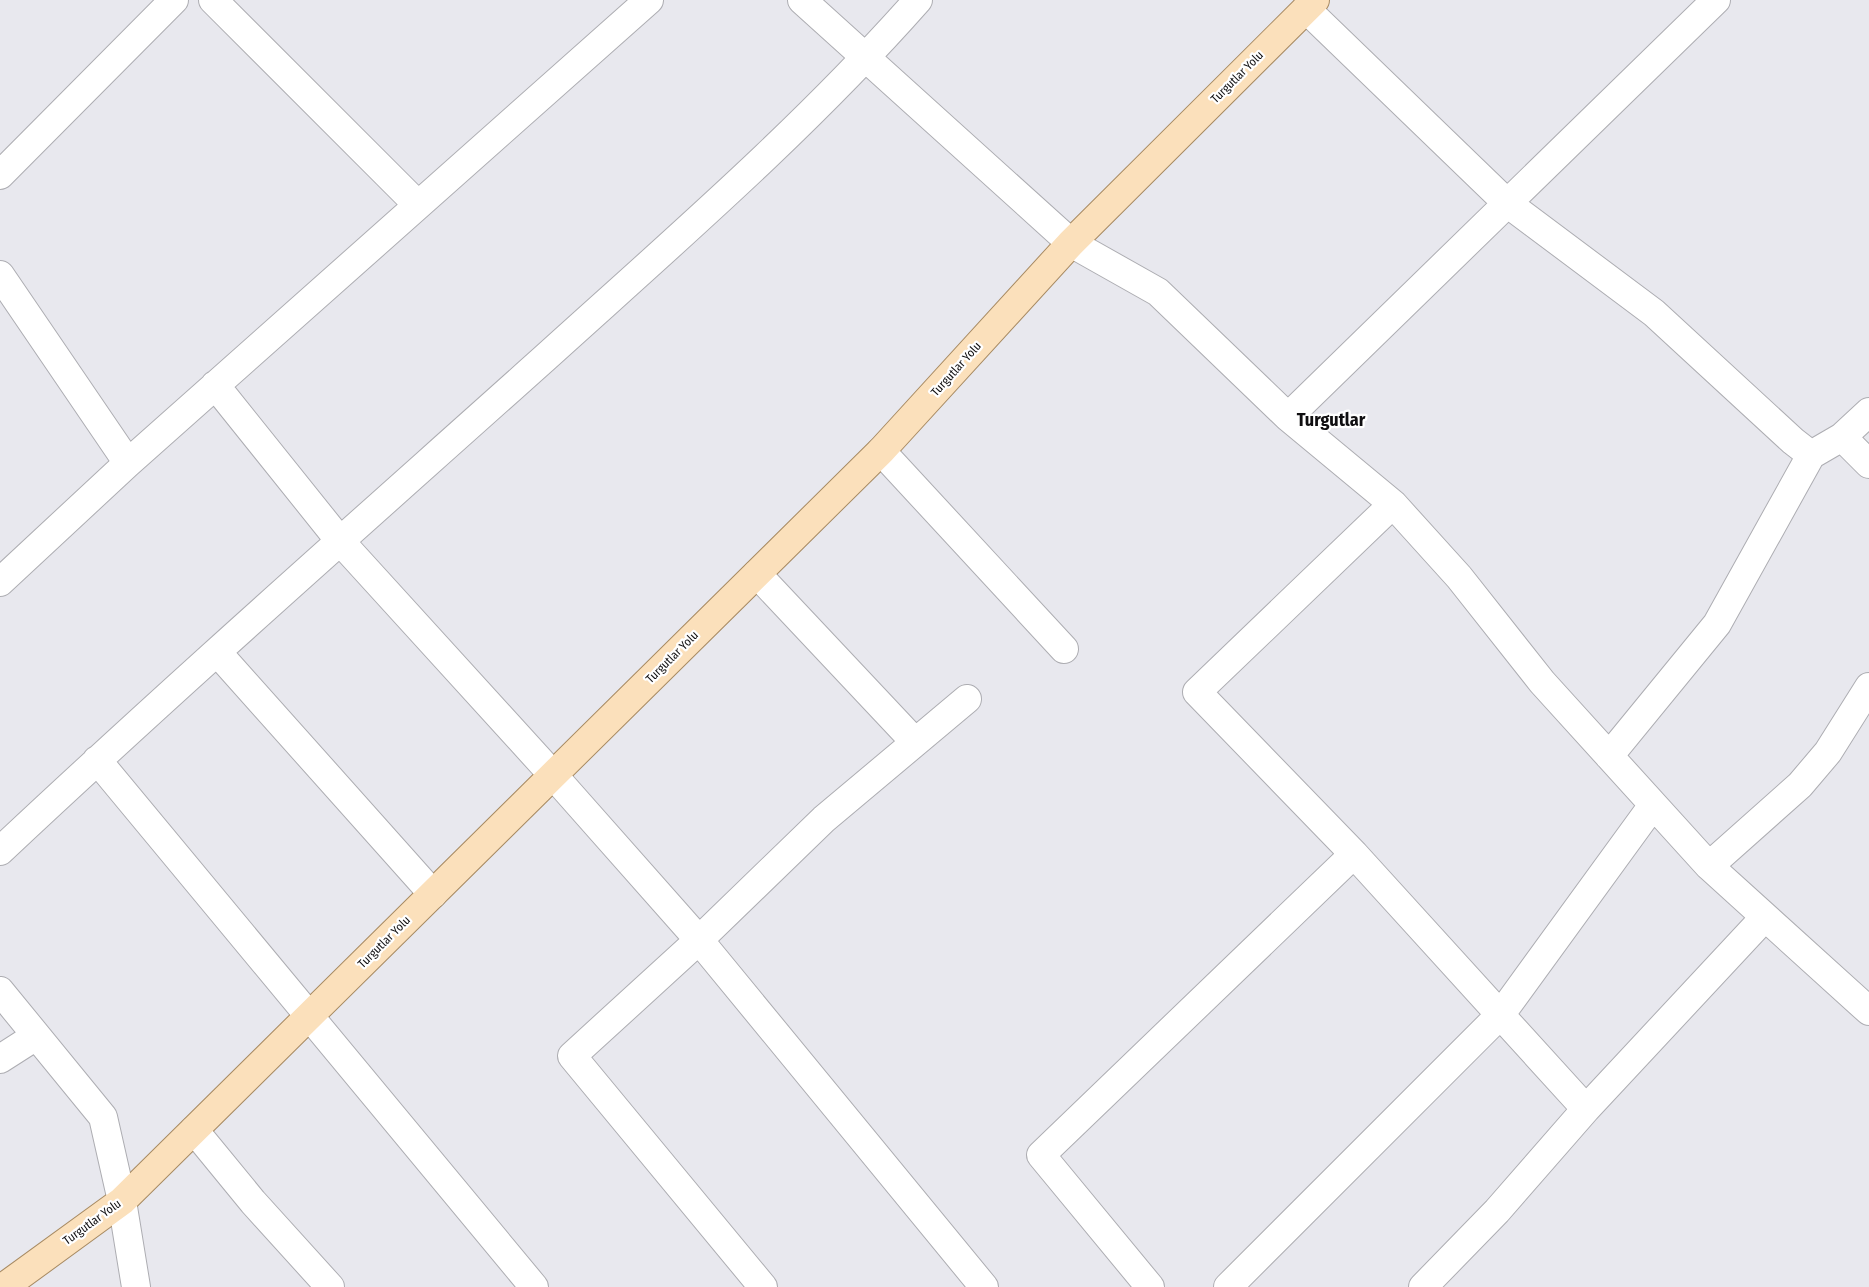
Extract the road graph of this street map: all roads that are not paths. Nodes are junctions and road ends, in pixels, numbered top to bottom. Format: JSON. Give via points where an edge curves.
{"nodes":[{"id":1,"x":174,"y":0,"type":"edge"},
{"id":2,"x":214,"y":0,"type":"edge"},
{"id":3,"x":649,"y":0,"type":"edge"},
{"id":4,"x":802,"y":0,"type":"edge"},
{"id":5,"x":918,"y":0,"type":"edge"},
{"id":6,"x":1716,"y":0,"type":"edge"},
{"id":7,"x":1311,"y":5,"type":"edge"},
{"id":8,"x":866,"y":59,"type":"junction"},
{"id":9,"x":0,"y":175,"type":"edge"},
{"id":10,"x":1508,"y":203,"type":"junction"},
{"id":11,"x":418,"y":206,"type":"junction"},
{"id":12,"x":1071,"y":243,"type":"junction"},
{"id":13,"x":0,"y":275,"type":"edge"},
{"id":14,"x":215,"y":385,"type":"junction"},
{"id":15,"x":1869,"y":412,"type":"edge"},
{"id":16,"x":1288,"y":417,"type":"junction"},
{"id":17,"x":1842,"y":437,"type":"junction"},
{"id":18,"x":882,"y":451,"type":"junction"},
{"id":19,"x":1812,"y":454,"type":"junction"},
{"id":20,"x":128,"y":463,"type":"junction"},
{"id":21,"x":1869,"y":464,"type":"edge"},
{"id":22,"x":1394,"y":504,"type":"junction"},
{"id":23,"x":340,"y":541,"type":"junction"},
{"id":24,"x":757,"y":574,"type":"junction"},
{"id":25,"x":0,"y":582,"type":"edge"},
{"id":26,"x":1064,"y":649,"type":"dead end"},
{"id":27,"x":217,"y":652,"type":"junction"},
{"id":28,"x":1869,"y":687,"type":"edge"},
{"id":29,"x":967,"y":699,"type":"dead end"},
{"id":30,"x":915,"y":742,"type":"junction"},
{"id":31,"x":1610,"y":756,"type":"junction"},
{"id":32,"x":97,"y":760,"type":"junction"},
{"id":33,"x":554,"y":775,"type":"junction"},
{"id":34,"x":1653,"y":805,"type":"junction"},
{"id":35,"x":0,"y":851,"type":"edge"},
{"id":36,"x":1354,"y":854,"type":"junction"},
{"id":37,"x":1709,"y":866,"type":"junction"},
{"id":38,"x":433,"y":894,"type":"junction"},
{"id":39,"x":1765,"y":917,"type":"junction"},
{"id":40,"x":699,"y":940,"type":"junction"},
{"id":41,"x":0,"y":991,"type":"edge"},
{"id":42,"x":1869,"y":1012,"type":"edge"},
{"id":43,"x":1501,"y":1014,"type":"junction"},
{"id":44,"x":309,"y":1016,"type":"junction"},
{"id":45,"x":36,"y":1036,"type":"junction"},
{"id":46,"x":0,"y":1060,"type":"edge"},
{"id":47,"x":1586,"y":1109,"type":"junction"},
{"id":48,"x":194,"y":1130,"type":"junction"},
{"id":49,"x":122,"y":1201,"type":"junction"},
{"id":50,"x":1433,"y":1284,"type":"edge"},
{"id":51,"x":4,"y":1287,"type":"edge"},
{"id":52,"x":136,"y":1287,"type":"edge"},
{"id":53,"x":330,"y":1287,"type":"edge"},
{"id":54,"x":534,"y":1287,"type":"edge"},
{"id":55,"x":763,"y":1287,"type":"edge"},
{"id":56,"x":984,"y":1287,"type":"edge"},
{"id":57,"x":1150,"y":1287,"type":"edge"},
{"id":58,"x":1228,"y":1287,"type":"edge"}],
"edges":[{"from":1,"to":9,"type":"street"},
{"from":2,"to":11,"type":"street"},
{"from":3,"to":11,"type":"street"},
{"from":4,"to":8,"type":"street"},
{"from":5,"to":8,"type":"street"},
{"from":6,"to":10,"type":"street"},
{"from":7,"to":10,"type":"street"},
{"from":7,"to":12,"type":"main road","name":"Turgutlar Yolu"},
{"from":8,"to":12,"type":"street"},
{"from":8,"to":23,"type":"street","via":[[690,228]]},
{"from":10,"to":16,"type":"street"},
{"from":10,"to":19,"type":"street","via":[[1654,313],[1793,441]]},
{"from":11,"to":14,"type":"street"},
{"from":12,"to":16,"type":"street","via":[[1158,292]]},
{"from":12,"to":18,"type":"main road","name":"Turgutlar Yolu"},
{"from":13,"to":20,"type":"street"},
{"from":14,"to":20,"type":"street"},
{"from":14,"to":23,"type":"street"},
{"from":15,"to":17,"type":"street"},
{"from":16,"to":22,"type":"street"},
{"from":17,"to":19,"type":"street"},
{"from":17,"to":21,"type":"street"},
{"from":18,"to":24,"type":"main road","name":"Turgutlar Yolu"},
{"from":18,"to":26,"type":"street"},
{"from":19,"to":31,"type":"street","via":[[1716,624]]},
{"from":20,"to":25,"type":"street"},
{"from":22,"to":31,"type":"street","via":[[1458,577],[1542,682]]},
{"from":22,"to":36,"type":"street","via":[[1198,692]]},
{"from":23,"to":27,"type":"street"},
{"from":23,"to":33,"type":"street"},
{"from":24,"to":30,"type":"street"},
{"from":24,"to":33,"type":"main road","name":"Turgutlar Yolu"},
{"from":27,"to":32,"type":"street"},
{"from":27,"to":38,"type":"street"},
{"from":28,"to":37,"type":"street","via":[[1828,752],[1800,785]]},
{"from":29,"to":30,"type":"street"},
{"from":30,"to":40,"type":"street","via":[[824,819]]},
{"from":31,"to":34,"type":"street"},
{"from":32,"to":35,"type":"street"},
{"from":32,"to":44,"type":"street"},
{"from":33,"to":38,"type":"main road","name":"Turgutlar Yolu"},
{"from":33,"to":40,"type":"street"},
{"from":34,"to":37,"type":"street"},
{"from":34,"to":43,"type":"street"},
{"from":36,"to":43,"type":"street"},
{"from":36,"to":57,"type":"street","via":[[1041,1155]]},
{"from":37,"to":39,"type":"street"},
{"from":38,"to":44,"type":"main road","name":"Turgutlar Yolu"},
{"from":39,"to":42,"type":"street"},
{"from":39,"to":47,"type":"street"},
{"from":40,"to":55,"type":"street","via":[[572,1056]]},
{"from":40,"to":56,"type":"street"},
{"from":41,"to":45,"type":"street"},
{"from":43,"to":47,"type":"street"},
{"from":43,"to":58,"type":"street"},
{"from":44,"to":48,"type":"main road","name":"Turgutlar Yolu"},
{"from":44,"to":54,"type":"street"},
{"from":45,"to":46,"type":"street"},
{"from":45,"to":49,"type":"street","via":[[103,1117]]},
{"from":47,"to":50,"type":"street"},
{"from":48,"to":49,"type":"main road","name":"Turgutlar Yolu"},
{"from":48,"to":53,"type":"street","via":[[253,1202]]},
{"from":49,"to":51,"type":"main road","name":"Turgutlar Yolu"},
{"from":49,"to":52,"type":"street"}]}
